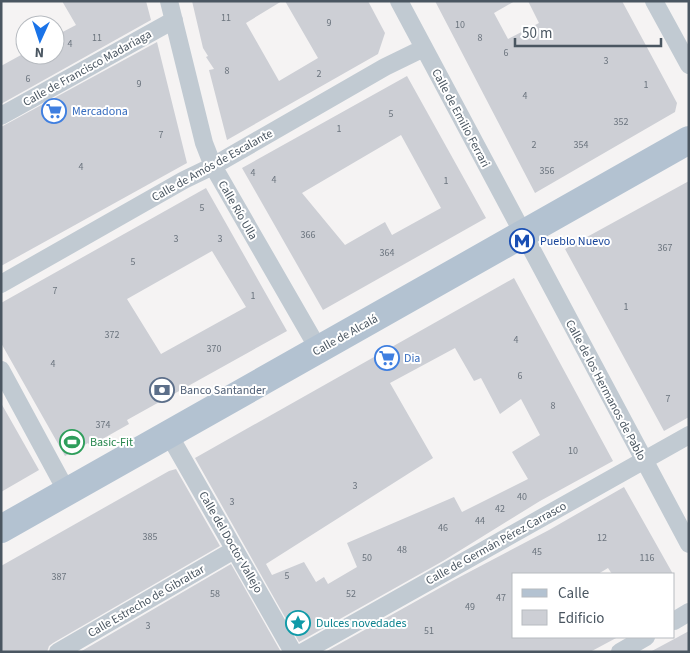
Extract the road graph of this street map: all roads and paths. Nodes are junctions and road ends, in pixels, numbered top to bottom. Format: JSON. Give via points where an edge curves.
{"nodes":[{"id":1,"x":169,"y":1,"type":"edge"},
{"id":2,"x":398,"y":1,"type":"edge"},
{"id":3,"x":654,"y":1,"type":"edge"},
{"id":4,"x":174,"y":20,"type":"junction"},
{"id":5,"x":424,"y":48,"type":"junction"},
{"id":6,"x":689,"y":65,"type":"edge"},
{"id":7,"x":1,"y":116,"type":"edge"},
{"id":8,"x":689,"y":140,"type":"edge"},
{"id":9,"x":212,"y":166,"type":"junction"},
{"id":10,"x":523,"y":235,"type":"junction"},
{"id":11,"x":1,"y":284,"type":"edge"},
{"id":12,"x":319,"y":350,"type":"junction"},
{"id":13,"x":1,"y":370,"type":"edge"},
{"id":14,"x":168,"y":433,"type":"junction"},
{"id":15,"x":689,"y":435,"type":"edge"},
{"id":16,"x":644,"y":460,"type":"junction"},
{"id":17,"x":67,"y":492,"type":"junction"},
{"id":18,"x":1,"y":529,"type":"edge"},
{"id":19,"x":689,"y":544,"type":"edge"},
{"id":20,"x":234,"y":550,"type":"junction"},
{"id":21,"x":689,"y":612,"type":"edge"},
{"id":22,"x":675,"y":620,"type":"edge"},
{"id":23,"x":644,"y":638,"type":"edge"},
{"id":24,"x":58,"y":652,"type":"edge"},
{"id":25,"x":293,"y":652,"type":"edge"},
{"id":26,"x":303,"y":652,"type":"edge"},
{"id":27,"x":620,"y":652,"type":"edge"}],
"edges":[{"from":1,"to":4,"type":"street","name":"Calle Río Ulla"},
{"from":2,"to":5,"type":"street","name":"Calle de Emilio Ferrari"},
{"from":3,"to":6,"type":"street"},
{"from":4,"to":7,"type":"street","name":"Calle de Francisco Madariaga"},
{"from":4,"to":9,"type":"street","name":"Calle Río Ulla"},
{"from":5,"to":9,"type":"street","name":"Calle de Amós de Escalante","via":[[386,66]]},
{"from":5,"to":10,"type":"street","name":"Calle de Emilio Ferrari"},
{"from":8,"to":10,"type":"main road","name":"Calle de Alcalá"},
{"from":9,"to":11,"type":"street","name":"Calle de Amós de Escalante"},
{"from":9,"to":12,"type":"street","name":"Calle Río Ulla"},
{"from":10,"to":12,"type":"main road","name":"Calle de Alcalá"},
{"from":10,"to":16,"type":"street","name":"Calle de los Hermanos de Pablo"},
{"from":12,"to":14,"type":"main road","name":"Calle de Alcalá"},
{"from":13,"to":17,"type":"street"},
{"from":14,"to":17,"type":"main road","name":"Calle de Alcalá"},
{"from":14,"to":20,"type":"street","name":"Calle del Doctor Vallejo"},
{"from":15,"to":16,"type":"street","name":"Calle de Germán Pérez Carrasco"},
{"from":16,"to":19,"type":"street","name":"Calle de los Hermanos de Pablo"},
{"from":16,"to":26,"type":"street","name":"Calle de Germán Pérez Carrasco"},
{"from":17,"to":18,"type":"main road","name":"Calle de Alcalá"},
{"from":20,"to":24,"type":"street","name":"Calle Estrecho de Gibraltar"},
{"from":20,"to":25,"type":"street","name":"Calle del Doctor Vallejo"},
{"from":21,"to":22,"type":"street"},
{"from":23,"to":27,"type":"street"}]}
